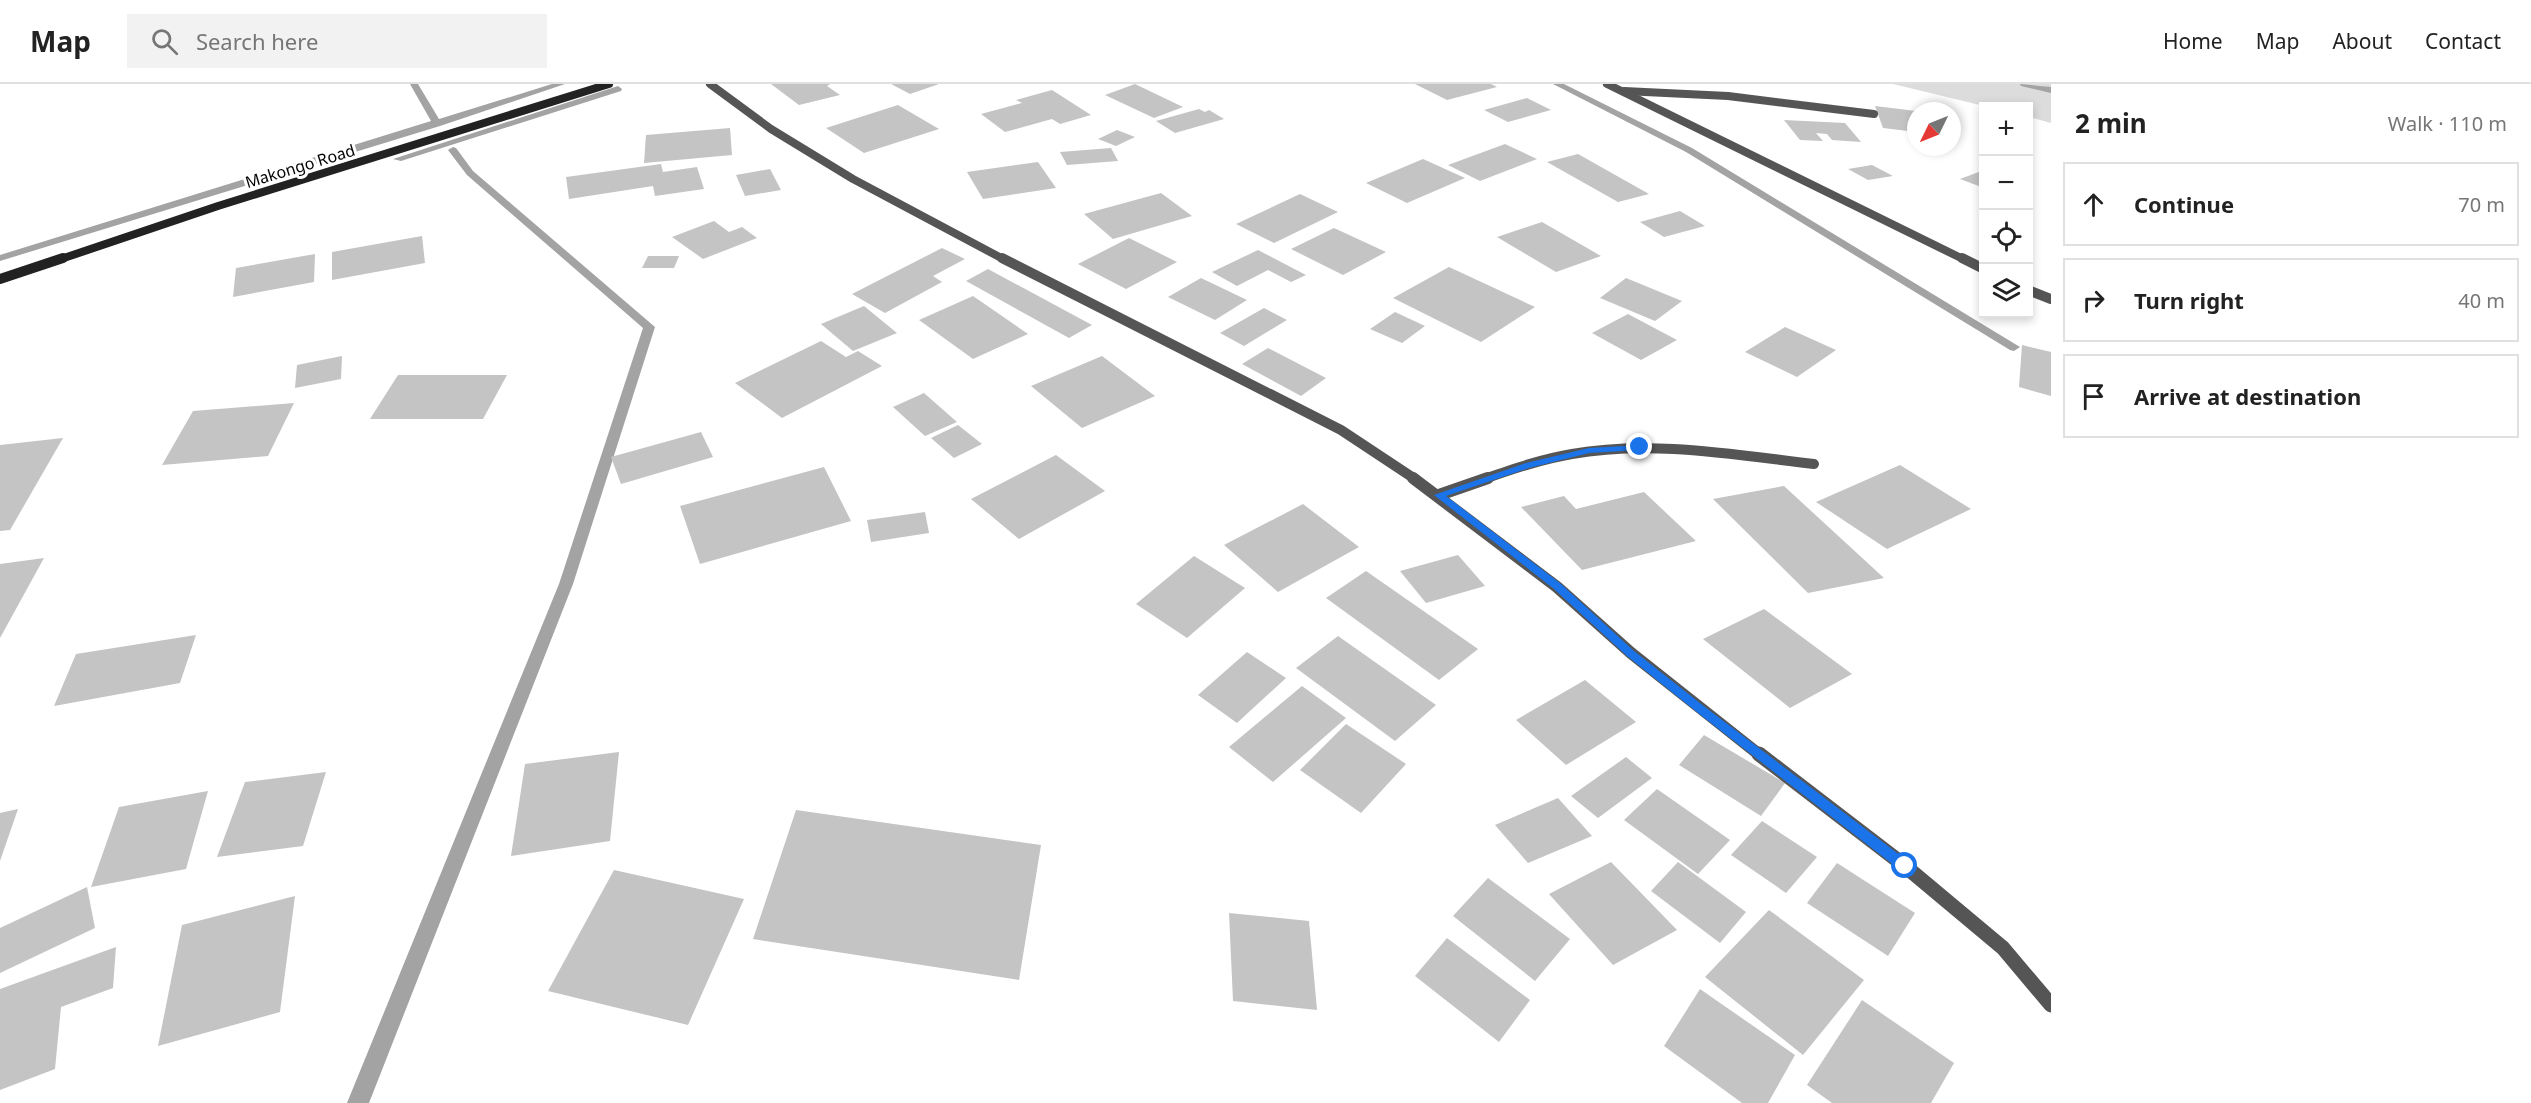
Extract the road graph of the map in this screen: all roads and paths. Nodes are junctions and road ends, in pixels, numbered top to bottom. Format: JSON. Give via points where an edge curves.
{"nodes":[{"id":1,"x":609,"y":84,"type":"edge"},
{"id":2,"x":710,"y":84,"type":"edge"},
{"id":3,"x":1607,"y":84,"type":"edge"},
{"id":4,"x":1620,"y":90,"type":"junction"},
{"id":5,"x":1874,"y":114,"type":"dead end"},
{"id":6,"x":1979,"y":266,"type":"edge"},
{"id":7,"x":0,"y":279,"type":"edge"},
{"id":8,"x":2033,"y":292,"type":"edge"},
{"id":9,"x":2051,"y":299,"type":"edge"},
{"id":10,"x":1814,"y":464,"type":"dead end"},
{"id":11,"x":1439,"y":495,"type":"junction"},
{"id":12,"x":2051,"y":1005,"type":"edge"}],
"edges":[{"from":1,"to":7,"type":"street","name":"Makongo Road","via":[[218,206]]},
{"from":2,"to":11,"type":"street","via":[[771,129],[853,179],[1341,430]]},
{"from":3,"to":4,"type":"street"},
{"from":4,"to":5,"type":"street","via":[[1728,96]]},
{"from":4,"to":6,"type":"street"},
{"from":8,"to":9,"type":"street"},
{"from":10,"to":11,"type":"street","via":[[1640,447],[1589,451],[1526,466]]},
{"from":11,"to":12,"type":"street","via":[[1557,587],[1701,710],[1896,859],[2003,948]]}]}
